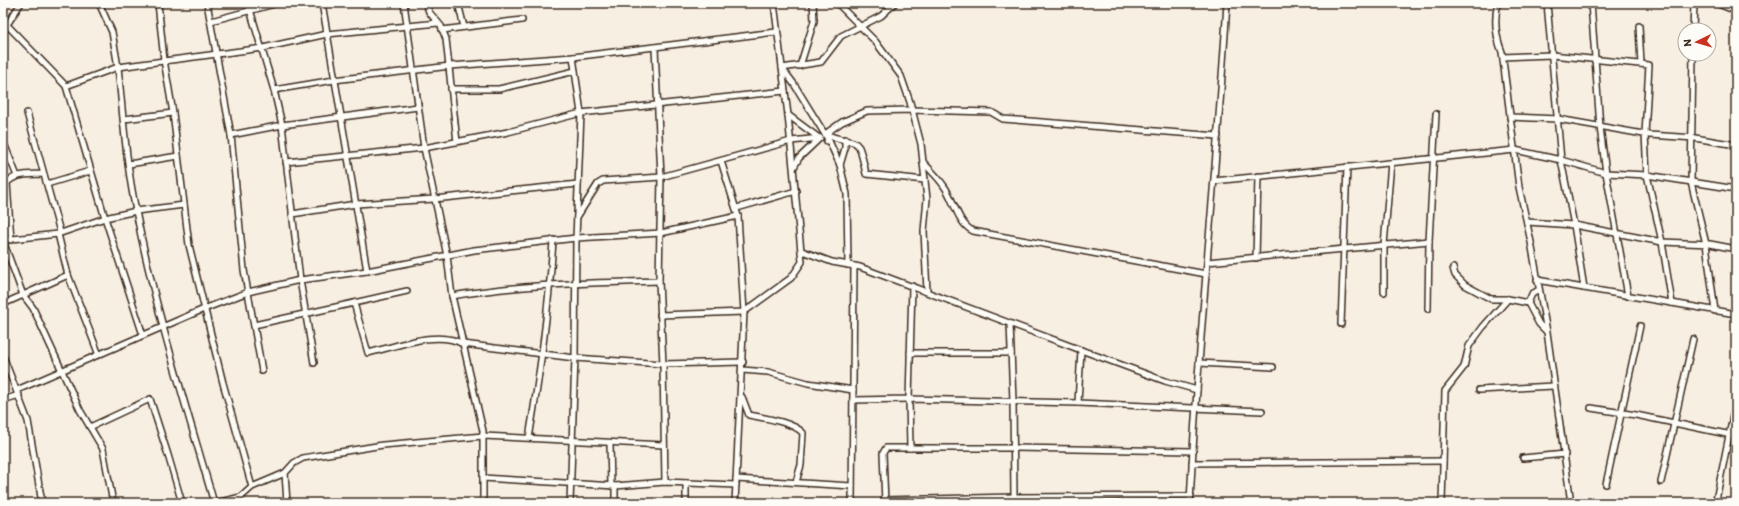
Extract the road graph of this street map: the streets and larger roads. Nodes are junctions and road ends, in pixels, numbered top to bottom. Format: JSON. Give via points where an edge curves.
{"nodes":[{"id":1,"x":21,"y":3,"type":"edge"},
{"id":2,"x":99,"y":3,"type":"edge"},
{"id":3,"x":158,"y":3,"type":"edge"},
{"id":4,"x":207,"y":3,"type":"edge"},
{"id":5,"x":248,"y":3,"type":"edge"},
{"id":6,"x":278,"y":3,"type":"edge"},
{"id":7,"x":322,"y":3,"type":"edge"},
{"id":8,"x":404,"y":3,"type":"edge"},
{"id":9,"x":426,"y":3,"type":"edge"},
{"id":10,"x":458,"y":3,"type":"edge"},
{"id":11,"x":774,"y":3,"type":"edge"},
{"id":12,"x":813,"y":3,"type":"edge"},
{"id":13,"x":837,"y":3,"type":"edge"},
{"id":14,"x":895,"y":3,"type":"edge"},
{"id":15,"x":1227,"y":3,"type":"edge"},
{"id":16,"x":1498,"y":3,"type":"edge"},
{"id":17,"x":1548,"y":3,"type":"edge"},
{"id":18,"x":1591,"y":3,"type":"edge"},
{"id":19,"x":1694,"y":3,"type":"edge"},
{"id":20,"x":1716,"y":3,"type":"edge"},
{"id":21,"x":250,"y":10,"type":"junction"},
{"id":22,"x":1736,"y":11,"type":"edge"},
{"id":23,"x":3,"y":17,"type":"edge"},
{"id":24,"x":522,"y":20,"type":"dead end"},
{"id":25,"x":211,"y":21,"type":"junction"},
{"id":26,"x":1693,"y":22,"type":"edge"},
{"id":27,"x":438,"y":23,"type":"junction"},
{"id":28,"x":7,"y":25,"type":"junction"},
{"id":29,"x":407,"y":26,"type":"junction"},
{"id":30,"x":1639,"y":26,"type":"dead end"},
{"id":31,"x":464,"y":27,"type":"junction"},
{"id":32,"x":862,"y":27,"type":"junction"},
{"id":33,"x":442,"y":30,"type":"junction"},
{"id":34,"x":3,"y":31,"type":"edge"},
{"id":35,"x":776,"y":32,"type":"junction"},
{"id":36,"x":327,"y":34,"type":"junction"},
{"id":37,"x":263,"y":48,"type":"junction"},
{"id":38,"x":655,"y":48,"type":"junction"},
{"id":39,"x":218,"y":54,"type":"junction"},
{"id":40,"x":1552,"y":55,"type":"junction"},
{"id":41,"x":573,"y":57,"type":"junction"},
{"id":42,"x":1503,"y":58,"type":"junction"},
{"id":43,"x":1594,"y":58,"type":"junction"},
{"id":44,"x":164,"y":60,"type":"junction"},
{"id":45,"x":1693,"y":62,"type":"edge"},
{"id":46,"x":1641,"y":64,"type":"junction"},
{"id":47,"x":450,"y":66,"type":"junction"},
{"id":48,"x":800,"y":66,"type":"junction"},
{"id":49,"x":118,"y":67,"type":"junction"},
{"id":50,"x":782,"y":68,"type":"junction"},
{"id":51,"x":413,"y":71,"type":"junction"},
{"id":52,"x":575,"y":71,"type":"junction"},
{"id":53,"x":334,"y":80,"type":"junction"},
{"id":54,"x":66,"y":86,"type":"junction"},
{"id":55,"x":451,"y":89,"type":"junction"},
{"id":56,"x":274,"y":90,"type":"junction"},
{"id":57,"x":785,"y":92,"type":"junction"},
{"id":58,"x":658,"y":104,"type":"junction"},
{"id":59,"x":418,"y":107,"type":"junction"},
{"id":60,"x":912,"y":110,"type":"junction"},
{"id":61,"x":27,"y":113,"type":"dead end"},
{"id":62,"x":173,"y":113,"type":"junction"},
{"id":63,"x":581,"y":113,"type":"junction"},
{"id":64,"x":1436,"y":114,"type":"dead end"},
{"id":65,"x":788,"y":115,"type":"junction"},
{"id":66,"x":1510,"y":117,"type":"junction"},
{"id":67,"x":340,"y":118,"type":"junction"},
{"id":68,"x":124,"y":119,"type":"junction"},
{"id":69,"x":1558,"y":119,"type":"junction"},
{"id":70,"x":282,"y":125,"type":"junction"},
{"id":71,"x":1600,"y":127,"type":"junction"},
{"id":72,"x":231,"y":134,"type":"junction"},
{"id":73,"x":825,"y":134,"type":"junction"},
{"id":74,"x":1645,"y":134,"type":"junction"},
{"id":75,"x":1218,"y":136,"type":"junction"},
{"id":76,"x":820,"y":138,"type":"junction"},
{"id":77,"x":1691,"y":138,"type":"junction"},
{"id":78,"x":845,"y":139,"type":"junction"},
{"id":79,"x":3,"y":141,"type":"edge"},
{"id":80,"x":791,"y":141,"type":"junction"},
{"id":81,"x":829,"y":141,"type":"junction"},
{"id":82,"x":457,"y":142,"type":"junction"},
{"id":83,"x":1736,"y":145,"type":"edge"},
{"id":84,"x":424,"y":148,"type":"junction"},
{"id":85,"x":1515,"y":150,"type":"junction"},
{"id":86,"x":348,"y":154,"type":"junction"},
{"id":87,"x":178,"y":156,"type":"junction"},
{"id":88,"x":1434,"y":158,"type":"junction"},
{"id":89,"x":1561,"y":160,"type":"junction"},
{"id":90,"x":721,"y":161,"type":"junction"},
{"id":91,"x":286,"y":162,"type":"junction"},
{"id":92,"x":923,"y":162,"type":"junction"},
{"id":93,"x":1391,"y":163,"type":"junction"},
{"id":94,"x":129,"y":164,"type":"junction"},
{"id":95,"x":840,"y":165,"type":"junction"},
{"id":96,"x":793,"y":167,"type":"junction"},
{"id":97,"x":1347,"y":167,"type":"junction"},
{"id":98,"x":90,"y":171,"type":"junction"},
{"id":99,"x":1606,"y":173,"type":"junction"},
{"id":100,"x":43,"y":174,"type":"junction"},
{"id":101,"x":1647,"y":175,"type":"junction"},
{"id":102,"x":17,"y":176,"type":"junction"},
{"id":103,"x":1258,"y":176,"type":"junction"},
{"id":104,"x":661,"y":177,"type":"junction"},
{"id":105,"x":925,"y":180,"type":"junction"},
{"id":106,"x":1214,"y":181,"type":"junction"},
{"id":107,"x":1691,"y":182,"type":"junction"},
{"id":108,"x":47,"y":184,"type":"junction"},
{"id":109,"x":578,"y":184,"type":"junction"},
{"id":110,"x":1736,"y":189,"type":"edge"},
{"id":111,"x":796,"y":191,"type":"junction"},
{"id":112,"x":434,"y":199,"type":"junction"},
{"id":113,"x":356,"y":204,"type":"junction"},
{"id":114,"x":184,"y":205,"type":"junction"},
{"id":115,"x":736,"y":208,"type":"junction"},
{"id":116,"x":136,"y":211,"type":"junction"},
{"id":117,"x":292,"y":214,"type":"junction"},
{"id":118,"x":738,"y":216,"type":"junction"},
{"id":119,"x":104,"y":218,"type":"junction"},
{"id":120,"x":577,"y":218,"type":"junction"},
{"id":121,"x":1527,"y":222,"type":"junction"},
{"id":122,"x":1574,"y":225,"type":"junction"},
{"id":123,"x":59,"y":233,"type":"junction"},
{"id":124,"x":661,"y":233,"type":"junction"},
{"id":125,"x":1616,"y":233,"type":"junction"},
{"id":126,"x":576,"y":238,"type":"junction"},
{"id":127,"x":3,"y":240,"type":"edge"},
{"id":128,"x":11,"y":240,"type":"junction"},
{"id":129,"x":553,"y":240,"type":"junction"},
{"id":130,"x":1429,"y":241,"type":"junction"},
{"id":131,"x":1662,"y":242,"type":"junction"},
{"id":132,"x":1706,"y":244,"type":"junction"},
{"id":133,"x":1384,"y":245,"type":"junction"},
{"id":134,"x":1736,"y":248,"type":"edge"},
{"id":135,"x":1345,"y":249,"type":"junction"},
{"id":136,"x":802,"y":251,"type":"junction"},
{"id":137,"x":446,"y":256,"type":"junction"},
{"id":138,"x":1256,"y":258,"type":"junction"},
{"id":139,"x":1207,"y":262,"type":"junction"},
{"id":140,"x":848,"y":265,"type":"junction"},
{"id":141,"x":854,"y":266,"type":"junction"},
{"id":142,"x":1453,"y":268,"type":"dead end"},
{"id":143,"x":367,"y":270,"type":"junction"},
{"id":144,"x":1206,"y":274,"type":"junction"},
{"id":145,"x":68,"y":275,"type":"junction"},
{"id":146,"x":300,"y":280,"type":"junction"},
{"id":147,"x":1537,"y":280,"type":"junction"},
{"id":148,"x":659,"y":281,"type":"junction"},
{"id":149,"x":575,"y":284,"type":"junction"},
{"id":150,"x":550,"y":285,"type":"junction"},
{"id":151,"x":912,"y":286,"type":"junction"},
{"id":152,"x":1584,"y":288,"type":"junction"},
{"id":153,"x":1538,"y":290,"type":"junction"},
{"id":154,"x":407,"y":291,"type":"dead end"},
{"id":155,"x":927,"y":291,"type":"junction"},
{"id":156,"x":248,"y":292,"type":"junction"},
{"id":157,"x":1384,"y":292,"type":"dead end"},
{"id":158,"x":23,"y":295,"type":"junction"},
{"id":159,"x":452,"y":296,"type":"junction"},
{"id":160,"x":1628,"y":296,"type":"junction"},
{"id":161,"x":1508,"y":299,"type":"junction"},
{"id":162,"x":354,"y":303,"type":"junction"},
{"id":163,"x":1672,"y":303,"type":"junction"},
{"id":164,"x":3,"y":304,"type":"edge"},
{"id":165,"x":1528,"y":304,"type":"junction"},
{"id":166,"x":204,"y":309,"type":"junction"},
{"id":167,"x":1428,"y":309,"type":"dead end"},
{"id":168,"x":1715,"y":311,"type":"junction"},
{"id":169,"x":744,"y":312,"type":"junction"},
{"id":170,"x":306,"y":314,"type":"junction"},
{"id":171,"x":1736,"y":314,"type":"edge"},
{"id":172,"x":660,"y":315,"type":"junction"},
{"id":173,"x":1010,"y":324,"type":"junction"},
{"id":174,"x":1341,"y":324,"type":"dead end"},
{"id":175,"x":254,"y":325,"type":"junction"},
{"id":176,"x":1640,"y":326,"type":"dead end"},
{"id":177,"x":163,"y":327,"type":"junction"},
{"id":178,"x":1547,"y":332,"type":"junction"},
{"id":179,"x":143,"y":335,"type":"junction"},
{"id":180,"x":1693,"y":339,"type":"dead end"},
{"id":181,"x":463,"y":344,"type":"junction"},
{"id":182,"x":1080,"y":350,"type":"junction"},
{"id":183,"x":910,"y":353,"type":"junction"},
{"id":184,"x":541,"y":354,"type":"junction"},
{"id":185,"x":1011,"y":354,"type":"junction"},
{"id":186,"x":99,"y":355,"type":"junction"},
{"id":187,"x":3,"y":356,"type":"edge"},
{"id":188,"x":575,"y":358,"type":"junction"},
{"id":189,"x":743,"y":362,"type":"junction"},
{"id":190,"x":1199,"y":363,"type":"junction"},
{"id":191,"x":314,"y":364,"type":"dead end"},
{"id":192,"x":663,"y":364,"type":"junction"},
{"id":193,"x":1272,"y":366,"type":"dead end"},
{"id":194,"x":742,"y":370,"type":"junction"},
{"id":195,"x":262,"y":371,"type":"dead end"},
{"id":196,"x":62,"y":372,"type":"junction"},
{"id":197,"x":1554,"y":386,"type":"junction"},
{"id":198,"x":17,"y":390,"type":"junction"},
{"id":199,"x":853,"y":390,"type":"junction"},
{"id":200,"x":1197,"y":390,"type":"junction"},
{"id":201,"x":1479,"y":390,"type":"dead end"},
{"id":202,"x":19,"y":395,"type":"junction"},
{"id":203,"x":741,"y":396,"type":"junction"},
{"id":204,"x":909,"y":399,"type":"junction"},
{"id":205,"x":3,"y":400,"type":"edge"},
{"id":206,"x":853,"y":400,"type":"junction"},
{"id":207,"x":1013,"y":401,"type":"junction"},
{"id":208,"x":1736,"y":401,"type":"edge"},
{"id":209,"x":1078,"y":403,"type":"junction"},
{"id":210,"x":1591,"y":408,"type":"dead end"},
{"id":211,"x":1196,"y":409,"type":"junction"},
{"id":212,"x":1262,"y":411,"type":"dead end"},
{"id":213,"x":1622,"y":413,"type":"junction"},
{"id":214,"x":1674,"y":423,"type":"junction"},
{"id":215,"x":90,"y":427,"type":"junction"},
{"id":216,"x":1729,"y":435,"type":"junction"},
{"id":217,"x":483,"y":436,"type":"junction"},
{"id":218,"x":1736,"y":436,"type":"edge"},
{"id":219,"x":529,"y":438,"type":"junction"},
{"id":220,"x":572,"y":440,"type":"junction"},
{"id":221,"x":610,"y":443,"type":"junction"},
{"id":222,"x":664,"y":445,"type":"junction"},
{"id":223,"x":910,"y":448,"type":"junction"},
{"id":224,"x":1014,"y":448,"type":"junction"},
{"id":225,"x":1193,"y":451,"type":"junction"},
{"id":226,"x":1565,"y":454,"type":"junction"},
{"id":227,"x":1523,"y":458,"type":"dead end"},
{"id":228,"x":1443,"y":461,"type":"junction"},
{"id":229,"x":1192,"y":462,"type":"junction"},
{"id":230,"x":285,"y":473,"type":"junction"},
{"id":231,"x":482,"y":478,"type":"junction"},
{"id":232,"x":736,"y":479,"type":"junction"},
{"id":233,"x":665,"y":482,"type":"junction"},
{"id":234,"x":796,"y":482,"type":"junction"},
{"id":235,"x":1661,"y":482,"type":"dead end"},
{"id":236,"x":570,"y":483,"type":"junction"},
{"id":237,"x":686,"y":483,"type":"junction"},
{"id":238,"x":1606,"y":484,"type":"dead end"},
{"id":239,"x":736,"y":485,"type":"junction"},
{"id":240,"x":613,"y":486,"type":"junction"},
{"id":241,"x":852,"y":486,"type":"junction"},
{"id":242,"x":252,"y":487,"type":"junction"},
{"id":243,"x":1191,"y":496,"type":"junction"},
{"id":244,"x":1014,"y":497,"type":"junction"},
{"id":245,"x":1716,"y":500,"type":"dead end"},
{"id":246,"x":884,"y":501,"type":"edge"},
{"id":247,"x":42,"y":503,"type":"edge"},
{"id":248,"x":113,"y":503,"type":"edge"},
{"id":249,"x":182,"y":503,"type":"edge"},
{"id":250,"x":215,"y":503,"type":"edge"},
{"id":251,"x":287,"y":503,"type":"edge"},
{"id":252,"x":483,"y":503,"type":"edge"},
{"id":253,"x":570,"y":503,"type":"edge"},
{"id":254,"x":616,"y":503,"type":"edge"},
{"id":255,"x":686,"y":503,"type":"edge"},
{"id":256,"x":735,"y":503,"type":"edge"},
{"id":257,"x":852,"y":503,"type":"edge"},
{"id":258,"x":1014,"y":503,"type":"edge"},
{"id":259,"x":1190,"y":503,"type":"edge"},
{"id":260,"x":1442,"y":503,"type":"edge"},
{"id":261,"x":1570,"y":503,"type":"edge"}],
"edges":[{"from":1,"to":28,"type":"street"},
{"from":2,"to":49,"type":"street","via":[[112,32]]},
{"from":3,"to":44,"type":"street"},
{"from":4,"to":25,"type":"street"},
{"from":5,"to":21,"type":"street"},
{"from":6,"to":21,"type":"street"},
{"from":7,"to":36,"type":"street"},
{"from":8,"to":29,"type":"street"},
{"from":9,"to":27,"type":"street","via":[[429,12]]},
{"from":10,"to":31,"type":"street"},
{"from":11,"to":35,"type":"street"},
{"from":12,"to":48,"type":"street","via":[[814,21]]},
{"from":13,"to":32,"type":"street"},
{"from":14,"to":32,"type":"street","via":[[881,16]]},
{"from":15,"to":75,"type":"street"},
{"from":16,"to":42,"type":"street","via":[[1495,14]]},
{"from":17,"to":40,"type":"street"},
{"from":18,"to":43,"type":"street"},
{"from":19,"to":26,"type":"street"},
{"from":20,"to":22,"type":"street"},
{"from":21,"to":25,"type":"street"},
{"from":21,"to":37,"type":"street"},
{"from":23,"to":28,"type":"street"},
{"from":24,"to":31,"type":"street"},
{"from":25,"to":39,"type":"street"},
{"from":27,"to":29,"type":"street"},
{"from":27,"to":33,"type":"street"},
{"from":28,"to":34,"type":"street"},
{"from":28,"to":54,"type":"street"},
{"from":29,"to":36,"type":"street"},
{"from":29,"to":51,"type":"street"},
{"from":30,"to":46,"type":"street"},
{"from":31,"to":33,"type":"street"},
{"from":32,"to":48,"type":"street","via":[[841,36],[821,62]]},
{"from":32,"to":60,"type":"street","via":[[901,76]]},
{"from":33,"to":47,"type":"street"},
{"from":35,"to":38,"type":"street"},
{"from":35,"to":50,"type":"street"},
{"from":36,"to":37,"type":"street"},
{"from":36,"to":53,"type":"street"},
{"from":37,"to":39,"type":"street"},
{"from":37,"to":56,"type":"street"},
{"from":38,"to":41,"type":"street"},
{"from":38,"to":58,"type":"street"},
{"from":39,"to":44,"type":"street"},
{"from":39,"to":72,"type":"street"},
{"from":40,"to":42,"type":"street"},
{"from":40,"to":43,"type":"street"},
{"from":40,"to":69,"type":"street"},
{"from":41,"to":47,"type":"street"},
{"from":41,"to":52,"type":"street"},
{"from":42,"to":66,"type":"street"},
{"from":43,"to":46,"type":"street"},
{"from":43,"to":71,"type":"street"},
{"from":44,"to":49,"type":"street"},
{"from":44,"to":62,"type":"street"},
{"from":45,"to":77,"type":"street"},
{"from":46,"to":74,"type":"street","via":[[1649,64]]},
{"from":47,"to":51,"type":"street"},
{"from":47,"to":55,"type":"street"},
{"from":48,"to":50,"type":"street"},
{"from":49,"to":54,"type":"street"},
{"from":49,"to":68,"type":"street"},
{"from":50,"to":57,"type":"street"},
{"from":50,"to":73,"type":"street"},
{"from":51,"to":53,"type":"street"},
{"from":51,"to":59,"type":"street"},
{"from":52,"to":55,"type":"street","via":[[499,89]]},
{"from":52,"to":63,"type":"street"},
{"from":53,"to":56,"type":"street"},
{"from":53,"to":67,"type":"street"},
{"from":54,"to":98,"type":"street"},
{"from":55,"to":82,"type":"street"},
{"from":56,"to":70,"type":"street"},
{"from":57,"to":58,"type":"street"},
{"from":57,"to":65,"type":"street"},
{"from":58,"to":63,"type":"street"},
{"from":58,"to":104,"type":"street"},
{"from":59,"to":67,"type":"street"},
{"from":59,"to":84,"type":"street"},
{"from":60,"to":73,"type":"street","via":[[867,111],[842,122]]},
{"from":60,"to":75,"type":"street","via":[[991,112],[1003,119]]},
{"from":60,"to":92,"type":"street"},
{"from":61,"to":100,"type":"street"},
{"from":62,"to":68,"type":"street"},
{"from":62,"to":87,"type":"street"},
{"from":63,"to":82,"type":"street"},
{"from":63,"to":109,"type":"street"},
{"from":64,"to":88,"type":"street"},
{"from":65,"to":76,"type":"street"},
{"from":65,"to":80,"type":"street"},
{"from":66,"to":69,"type":"street"},
{"from":66,"to":85,"type":"street"},
{"from":67,"to":70,"type":"street"},
{"from":67,"to":86,"type":"street"},
{"from":68,"to":94,"type":"street"},
{"from":69,"to":71,"type":"street"},
{"from":69,"to":89,"type":"street"},
{"from":70,"to":72,"type":"street"},
{"from":70,"to":91,"type":"street"},
{"from":71,"to":74,"type":"street"},
{"from":71,"to":99,"type":"street"},
{"from":72,"to":156,"type":"street"},
{"from":73,"to":78,"type":"street"},
{"from":73,"to":81,"type":"street"},
{"from":74,"to":77,"type":"street"},
{"from":74,"to":101,"type":"street"},
{"from":75,"to":106,"type":"street"},
{"from":76,"to":80,"type":"street"},
{"from":76,"to":81,"type":"street"},
{"from":76,"to":96,"type":"street"},
{"from":77,"to":83,"type":"street"},
{"from":77,"to":107,"type":"street"},
{"from":78,"to":95,"type":"street"},
{"from":78,"to":105,"type":"street","via":[[854,141],[860,147],[866,174]]},
{"from":79,"to":102,"type":"street"},
{"from":80,"to":90,"type":"street"},
{"from":80,"to":96,"type":"street"},
{"from":81,"to":95,"type":"street"},
{"from":82,"to":84,"type":"street"},
{"from":84,"to":86,"type":"street"},
{"from":84,"to":112,"type":"street"},
{"from":85,"to":88,"type":"street"},
{"from":85,"to":89,"type":"street"},
{"from":85,"to":121,"type":"street","via":[[1519,187]]},
{"from":86,"to":91,"type":"street"},
{"from":86,"to":113,"type":"street"},
{"from":87,"to":94,"type":"street"},
{"from":87,"to":114,"type":"street"},
{"from":88,"to":93,"type":"street"},
{"from":88,"to":130,"type":"street"},
{"from":89,"to":99,"type":"street"},
{"from":89,"to":122,"type":"street"},
{"from":90,"to":104,"type":"street"},
{"from":90,"to":115,"type":"street"},
{"from":91,"to":117,"type":"street"},
{"from":92,"to":105,"type":"street"},
{"from":92,"to":144,"type":"street","via":[[945,186],[961,218],[973,231]]},
{"from":93,"to":97,"type":"street"},
{"from":93,"to":133,"type":"street"},
{"from":94,"to":116,"type":"street"},
{"from":95,"to":140,"type":"street","via":[[847,194]]},
{"from":96,"to":111,"type":"street"},
{"from":97,"to":103,"type":"street"},
{"from":97,"to":135,"type":"street"},
{"from":98,"to":108,"type":"street"},
{"from":98,"to":119,"type":"street"},
{"from":99,"to":101,"type":"street"},
{"from":99,"to":125,"type":"street"},
{"from":100,"to":102,"type":"street"},
{"from":100,"to":108,"type":"street"},
{"from":101,"to":107,"type":"street"},
{"from":101,"to":131,"type":"street"},
{"from":102,"to":128,"type":"street","via":[[10,178],[7,183]]},
{"from":103,"to":106,"type":"street"},
{"from":103,"to":138,"type":"street"},
{"from":104,"to":120,"type":"street","via":[[603,181],[598,184]]},
{"from":104,"to":124,"type":"street"},
{"from":105,"to":155,"type":"street"},
{"from":106,"to":139,"type":"street"},
{"from":107,"to":110,"type":"street"},
{"from":107,"to":132,"type":"street"},
{"from":108,"to":123,"type":"street"},
{"from":109,"to":112,"type":"street"},
{"from":109,"to":120,"type":"street"},
{"from":111,"to":115,"type":"street"},
{"from":111,"to":136,"type":"street"},
{"from":112,"to":113,"type":"street"},
{"from":112,"to":137,"type":"street"},
{"from":113,"to":117,"type":"street"},
{"from":113,"to":143,"type":"street"},
{"from":114,"to":116,"type":"street"},
{"from":114,"to":166,"type":"street","via":[[189,245]]},
{"from":115,"to":118,"type":"street"},
{"from":116,"to":119,"type":"street"},
{"from":116,"to":177,"type":"street"},
{"from":117,"to":146,"type":"street"},
{"from":118,"to":124,"type":"street"},
{"from":118,"to":169,"type":"street"},
{"from":119,"to":123,"type":"street"},
{"from":119,"to":179,"type":"street"},
{"from":120,"to":126,"type":"street"},
{"from":121,"to":122,"type":"street"},
{"from":121,"to":147,"type":"street"},
{"from":122,"to":125,"type":"street"},
{"from":122,"to":152,"type":"street"},
{"from":123,"to":128,"type":"street"},
{"from":123,"to":145,"type":"street"},
{"from":124,"to":126,"type":"street"},
{"from":124,"to":148,"type":"street"},
{"from":125,"to":131,"type":"street"},
{"from":125,"to":160,"type":"street"},
{"from":126,"to":129,"type":"street"},
{"from":126,"to":149,"type":"street"},
{"from":127,"to":128,"type":"street"},
{"from":127,"to":158,"type":"street"},
{"from":129,"to":137,"type":"street"},
{"from":129,"to":150,"type":"street"},
{"from":130,"to":133,"type":"street"},
{"from":130,"to":167,"type":"street"},
{"from":131,"to":132,"type":"street"},
{"from":131,"to":163,"type":"street"},
{"from":132,"to":134,"type":"street"},
{"from":132,"to":168,"type":"street"},
{"from":133,"to":135,"type":"street"},
{"from":133,"to":157,"type":"street"},
{"from":135,"to":138,"type":"street"},
{"from":135,"to":174,"type":"street"},
{"from":136,"to":140,"type":"street"},
{"from":136,"to":169,"type":"street","via":[[802,262],[790,278]]},
{"from":137,"to":143,"type":"street"},
{"from":137,"to":159,"type":"street"},
{"from":138,"to":139,"type":"street"},
{"from":139,"to":144,"type":"street"},
{"from":140,"to":141,"type":"street"},
{"from":141,"to":151,"type":"street"},
{"from":141,"to":199,"type":"street"},
{"from":142,"to":161,"type":"street","via":[[1455,275],[1465,285],[1491,299]]},
{"from":143,"to":146,"type":"street"},
{"from":144,"to":190,"type":"street"},
{"from":145,"to":158,"type":"street"},
{"from":145,"to":186,"type":"street"},
{"from":146,"to":156,"type":"street"},
{"from":146,"to":170,"type":"street"},
{"from":147,"to":152,"type":"street"},
{"from":147,"to":153,"type":"street"},
{"from":148,"to":149,"type":"street"},
{"from":148,"to":172,"type":"street"},
{"from":149,"to":150,"type":"street"},
{"from":149,"to":188,"type":"street"},
{"from":150,"to":159,"type":"street","via":[[489,289]]},
{"from":150,"to":184,"type":"street"},
{"from":151,"to":155,"type":"street"},
{"from":151,"to":183,"type":"street"},
{"from":152,"to":160,"type":"street"},
{"from":153,"to":165,"type":"street","via":[[1532,294]]},
{"from":153,"to":178,"type":"street"},
{"from":154,"to":162,"type":"street"},
{"from":155,"to":173,"type":"street"},
{"from":156,"to":166,"type":"street"},
{"from":156,"to":175,"type":"street"},
{"from":158,"to":164,"type":"street"},
{"from":158,"to":196,"type":"street","via":[[33,308]]},
{"from":159,"to":181,"type":"street"},
{"from":160,"to":163,"type":"street"},
{"from":161,"to":165,"type":"street"},
{"from":161,"to":228,"type":"street","via":[[1469,346],[1464,367],[1445,391]]},
{"from":162,"to":170,"type":"street"},
{"from":162,"to":181,"type":"street","via":[[368,353],[437,337],[454,339]]},
{"from":163,"to":168,"type":"street"},
{"from":165,"to":178,"type":"street","via":[[1539,324]]},
{"from":166,"to":177,"type":"street"},
{"from":166,"to":242,"type":"street"},
{"from":168,"to":171,"type":"street"},
{"from":169,"to":172,"type":"street"},
{"from":169,"to":189,"type":"street"},
{"from":170,"to":175,"type":"street"},
{"from":170,"to":191,"type":"street"},
{"from":172,"to":192,"type":"street"},
{"from":173,"to":182,"type":"street"},
{"from":173,"to":185,"type":"street"},
{"from":175,"to":195,"type":"street"},
{"from":176,"to":213,"type":"street"},
{"from":177,"to":179,"type":"street"},
{"from":177,"to":250,"type":"street"},
{"from":178,"to":197,"type":"street"},
{"from":179,"to":186,"type":"street"},
{"from":180,"to":214,"type":"street"},
{"from":181,"to":184,"type":"street"},
{"from":181,"to":217,"type":"street"},
{"from":182,"to":200,"type":"street"},
{"from":182,"to":209,"type":"street"},
{"from":183,"to":185,"type":"street"},
{"from":183,"to":204,"type":"street"},
{"from":184,"to":188,"type":"street"},
{"from":184,"to":219,"type":"street","via":[[539,383]]},
{"from":185,"to":207,"type":"street"},
{"from":186,"to":196,"type":"street"},
{"from":187,"to":198,"type":"street"},
{"from":188,"to":192,"type":"street"},
{"from":188,"to":220,"type":"street"},
{"from":189,"to":192,"type":"street"},
{"from":189,"to":194,"type":"street"},
{"from":190,"to":193,"type":"street"},
{"from":190,"to":200,"type":"street"},
{"from":192,"to":222,"type":"street"},
{"from":194,"to":199,"type":"street","via":[[768,372],[808,383]]},
{"from":194,"to":203,"type":"street"},
{"from":196,"to":198,"type":"street"},
{"from":196,"to":215,"type":"street"},
{"from":197,"to":201,"type":"street"},
{"from":197,"to":226,"type":"street"},
{"from":198,"to":202,"type":"street"},
{"from":199,"to":206,"type":"street"},
{"from":200,"to":211,"type":"street"},
{"from":202,"to":205,"type":"street"},
{"from":202,"to":247,"type":"street","via":[[28,421]]},
{"from":203,"to":232,"type":"street"},
{"from":203,"to":234,"type":"street","via":[[749,415],[782,423],[803,433],[801,464]]},
{"from":204,"to":206,"type":"street"},
{"from":204,"to":207,"type":"street"},
{"from":204,"to":223,"type":"street"},
{"from":206,"to":241,"type":"street"},
{"from":207,"to":209,"type":"street"},
{"from":207,"to":224,"type":"street"},
{"from":208,"to":216,"type":"street"},
{"from":209,"to":211,"type":"street"},
{"from":210,"to":213,"type":"street"},
{"from":211,"to":212,"type":"street"},
{"from":211,"to":225,"type":"street"},
{"from":213,"to":214,"type":"street"},
{"from":213,"to":238,"type":"street"},
{"from":214,"to":216,"type":"street"},
{"from":214,"to":235,"type":"street"},
{"from":215,"to":248,"type":"street","via":[[103,450]]},
{"from":215,"to":249,"type":"street","via":[[150,399]]},
{"from":216,"to":218,"type":"street"},
{"from":216,"to":245,"type":"street"},
{"from":217,"to":219,"type":"street"},
{"from":217,"to":230,"type":"street","via":[[383,445],[303,458]]},
{"from":217,"to":231,"type":"street"},
{"from":219,"to":220,"type":"street"},
{"from":220,"to":221,"type":"street"},
{"from":220,"to":236,"type":"street"},
{"from":221,"to":222,"type":"street"},
{"from":221,"to":240,"type":"street"},
{"from":222,"to":233,"type":"street"},
{"from":223,"to":224,"type":"street"},
{"from":223,"to":246,"type":"street","via":[[884,449]]},
{"from":224,"to":225,"type":"street"},
{"from":224,"to":244,"type":"street"},
{"from":225,"to":229,"type":"street"},
{"from":226,"to":227,"type":"street"},
{"from":226,"to":261,"type":"street"},
{"from":228,"to":229,"type":"street"},
{"from":228,"to":260,"type":"street"},
{"from":229,"to":243,"type":"street"},
{"from":230,"to":242,"type":"street"},
{"from":230,"to":251,"type":"street"},
{"from":231,"to":236,"type":"street"},
{"from":231,"to":252,"type":"street"},
{"from":232,"to":234,"type":"street"},
{"from":232,"to":239,"type":"street"},
{"from":233,"to":237,"type":"street"},
{"from":233,"to":240,"type":"street"},
{"from":234,"to":241,"type":"street"},
{"from":236,"to":240,"type":"street"},
{"from":236,"to":253,"type":"street"},
{"from":237,"to":239,"type":"street"},
{"from":237,"to":255,"type":"street"},
{"from":239,"to":256,"type":"street"},
{"from":240,"to":254,"type":"street"},
{"from":241,"to":257,"type":"street"},
{"from":242,"to":250,"type":"street","via":[[241,497]]},
{"from":243,"to":244,"type":"street"},
{"from":243,"to":259,"type":"street"},
{"from":244,"to":246,"type":"street"},
{"from":244,"to":258,"type":"street"}]}
